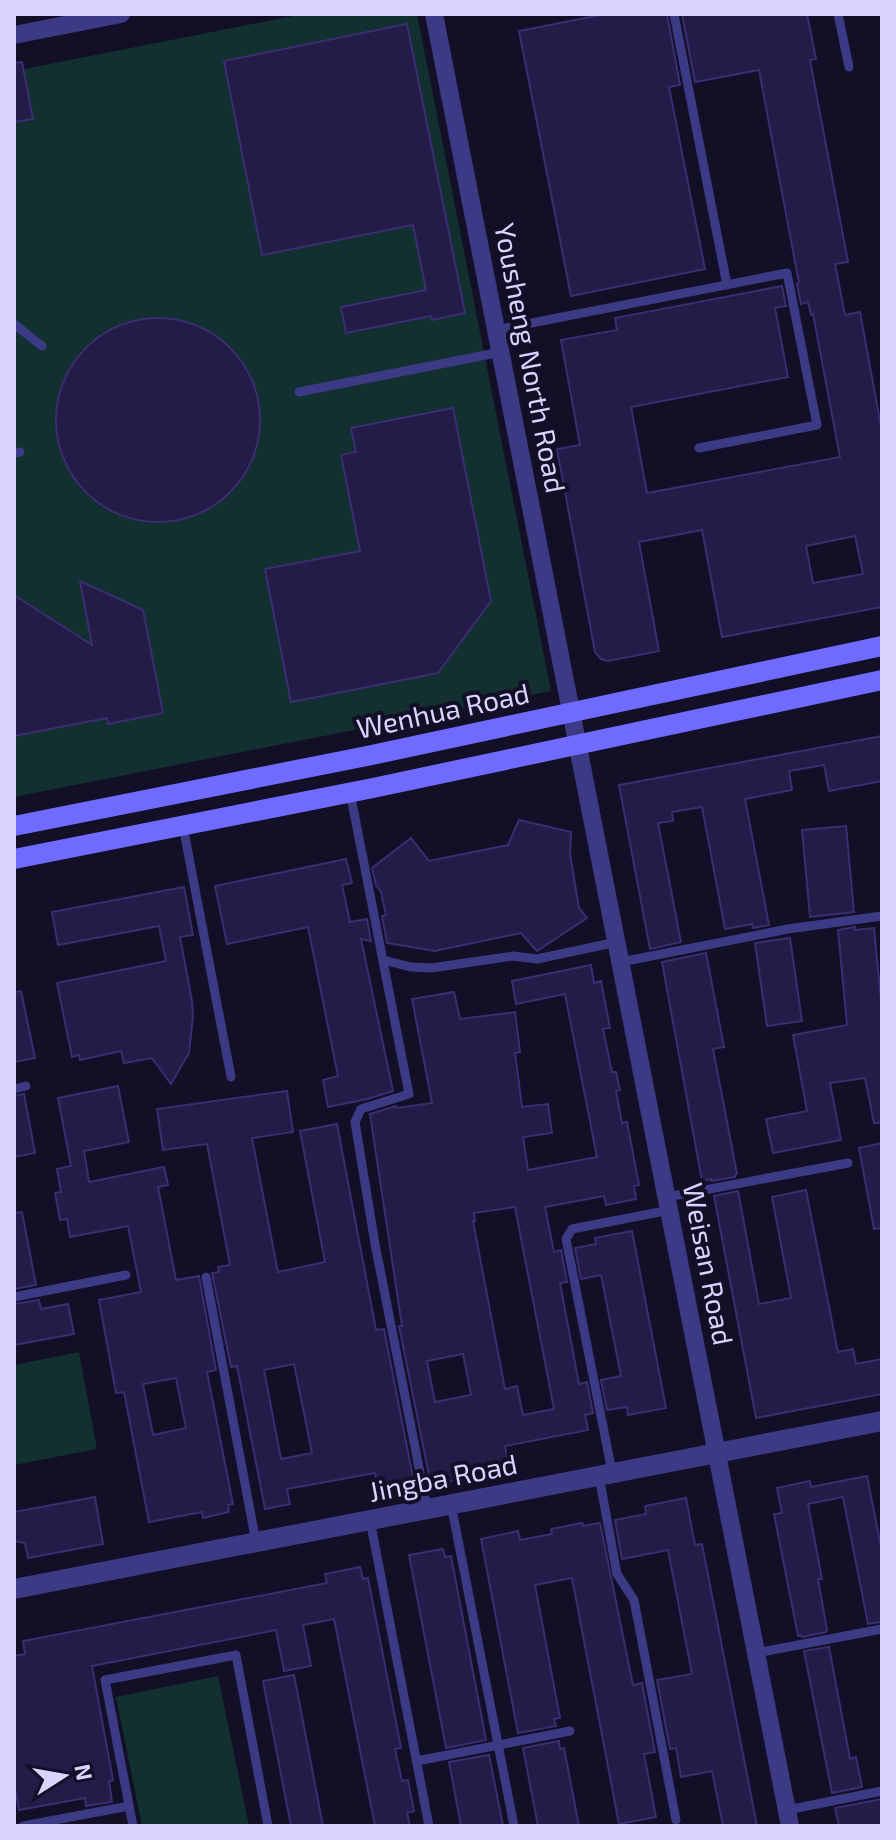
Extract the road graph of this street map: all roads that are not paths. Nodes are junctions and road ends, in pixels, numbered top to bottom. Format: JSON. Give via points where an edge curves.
{"nodes":[{"id":1,"x":121,"y":14,"type":"edge"},
{"id":2,"x":434,"y":14,"type":"edge"},
{"id":3,"x":674,"y":14,"type":"edge"},
{"id":4,"x":838,"y":14,"type":"edge"},
{"id":5,"x":14,"y":35,"type":"edge"},
{"id":6,"x":849,"y":67,"type":"dead end"},
{"id":7,"x":727,"y":285,"type":"junction"},
{"id":8,"x":14,"y":324,"type":"edge"},
{"id":9,"x":496,"y":330,"type":"junction"},
{"id":10,"x":42,"y":346,"type":"dead end"},
{"id":11,"x":501,"y":352,"type":"junction"},
{"id":12,"x":299,"y":392,"type":"dead end"},
{"id":13,"x":699,"y":448,"type":"dead end"},
{"id":14,"x":882,"y":646,"type":"edge"},
{"id":15,"x":882,"y":680,"type":"edge"},
{"id":16,"x":571,"y":712,"type":"junction"},
{"id":17,"x":578,"y":744,"type":"junction"},
{"id":18,"x":350,"y":792,"type":"junction"},
{"id":19,"x":14,"y":826,"type":"edge"},
{"id":20,"x":183,"y":826,"type":"junction"},
{"id":21,"x":14,"y":859,"type":"edge"},
{"id":22,"x":882,"y":916,"type":"edge"},
{"id":23,"x":617,"y":942,"type":"junction"},
{"id":24,"x":383,"y":960,"type":"junction"},
{"id":25,"x":621,"y":962,"type":"junction"},
{"id":26,"x":231,"y":1077,"type":"dead end"},
{"id":27,"x":26,"y":1086,"type":"dead end"},
{"id":28,"x":14,"y":1089,"type":"edge"},
{"id":29,"x":848,"y":1163,"type":"dead end"},
{"id":30,"x":668,"y":1203,"type":"junction"},
{"id":31,"x":126,"y":1275,"type":"dead end"},
{"id":32,"x":206,"y":1277,"type":"dead end"},
{"id":33,"x":14,"y":1297,"type":"edge"},
{"id":34,"x":882,"y":1421,"type":"edge"},
{"id":35,"x":717,"y":1453,"type":"junction"},
{"id":36,"x":606,"y":1475,"type":"junction"},
{"id":37,"x":451,"y":1504,"type":"junction"},
{"id":38,"x":427,"y":1509,"type":"junction"},
{"id":39,"x":370,"y":1520,"type":"junction"},
{"id":40,"x":256,"y":1542,"type":"junction"},
{"id":41,"x":14,"y":1589,"type":"edge"},
{"id":42,"x":882,"y":1629,"type":"edge"},
{"id":43,"x":756,"y":1653,"type":"junction"},
{"id":44,"x":570,"y":1731,"type":"dead end"},
{"id":45,"x":498,"y":1745,"type":"junction"},
{"id":46,"x":417,"y":1761,"type":"junction"},
{"id":47,"x":882,"y":1791,"type":"edge"},
{"id":48,"x":129,"y":1806,"type":"junction"},
{"id":49,"x":789,"y":1818,"type":"edge"},
{"id":50,"x":676,"y":1820,"type":"dead end"},
{"id":51,"x":23,"y":1826,"type":"edge"},
{"id":52,"x":133,"y":1826,"type":"edge"},
{"id":53,"x":268,"y":1826,"type":"edge"},
{"id":54,"x":429,"y":1826,"type":"edge"},
{"id":55,"x":514,"y":1826,"type":"edge"}],
"edges":[{"from":1,"to":5,"type":"street"},
{"from":2,"to":9,"type":"street","name":"Yousheng North Road"},
{"from":3,"to":7,"type":"lane"},
{"from":4,"to":6,"type":"lane"},
{"from":7,"to":9,"type":"lane"},
{"from":7,"to":13,"type":"lane","via":[[787,273],[817,425]]},
{"from":8,"to":10,"type":"lane"},
{"from":9,"to":11,"type":"street","name":"Yousheng North Road"},
{"from":11,"to":12,"type":"lane"},
{"from":11,"to":16,"type":"street","name":"Yousheng North Road"},
{"from":14,"to":16,"type":"main road","name":"Wenhua Road"},
{"from":15,"to":17,"type":"main road"},
{"from":16,"to":17,"type":"street","name":"Weisan Road"},
{"from":16,"to":19,"type":"main road","name":"Wenhua Road"},
{"from":17,"to":18,"type":"main road"},
{"from":17,"to":23,"type":"street","name":"Weisan Road"},
{"from":18,"to":20,"type":"main road"},
{"from":18,"to":24,"type":"lane"},
{"from":20,"to":21,"type":"main road"},
{"from":20,"to":26,"type":"lane"},
{"from":22,"to":25,"type":"lane"},
{"from":23,"to":24,"type":"lane","via":[[537,959],[513,956],[431,968]]},
{"from":23,"to":25,"type":"street","name":"Weisan Road"},
{"from":24,"to":38,"type":"lane","via":[[409,1094],[361,1109],[355,1122]]},
{"from":25,"to":30,"type":"street","name":"Weisan Road"},
{"from":27,"to":28,"type":"lane"},
{"from":29,"to":30,"type":"lane"},
{"from":30,"to":35,"type":"street","name":"Weisan Road"},
{"from":30,"to":36,"type":"lane","via":[[572,1229],[566,1239]]},
{"from":31,"to":33,"type":"lane"},
{"from":32,"to":40,"type":"lane"},
{"from":34,"to":35,"type":"street","name":"Jingba Road"},
{"from":35,"to":36,"type":"street","name":"Jingba Road"},
{"from":35,"to":43,"type":"street","name":"Weisan Road"},
{"from":36,"to":37,"type":"street","name":"Jingba Road"},
{"from":36,"to":50,"type":"lane","via":[[617,1574],[634,1600]]},
{"from":37,"to":38,"type":"street","name":"Jingba Road"},
{"from":37,"to":45,"type":"lane"},
{"from":38,"to":39,"type":"street","name":"Jingba Road"},
{"from":39,"to":40,"type":"street","name":"Jingba Road"},
{"from":39,"to":46,"type":"lane"},
{"from":40,"to":41,"type":"street","name":"Jingba Road"},
{"from":42,"to":43,"type":"lane"},
{"from":43,"to":49,"type":"street","name":"Weisan Road"},
{"from":44,"to":45,"type":"lane"},
{"from":45,"to":46,"type":"lane"},
{"from":45,"to":55,"type":"lane"},
{"from":46,"to":54,"type":"lane"},
{"from":47,"to":49,"type":"lane"},
{"from":48,"to":51,"type":"lane"},
{"from":48,"to":52,"type":"lane"},
{"from":48,"to":53,"type":"lane","via":[[105,1680],[236,1655]]}]}
